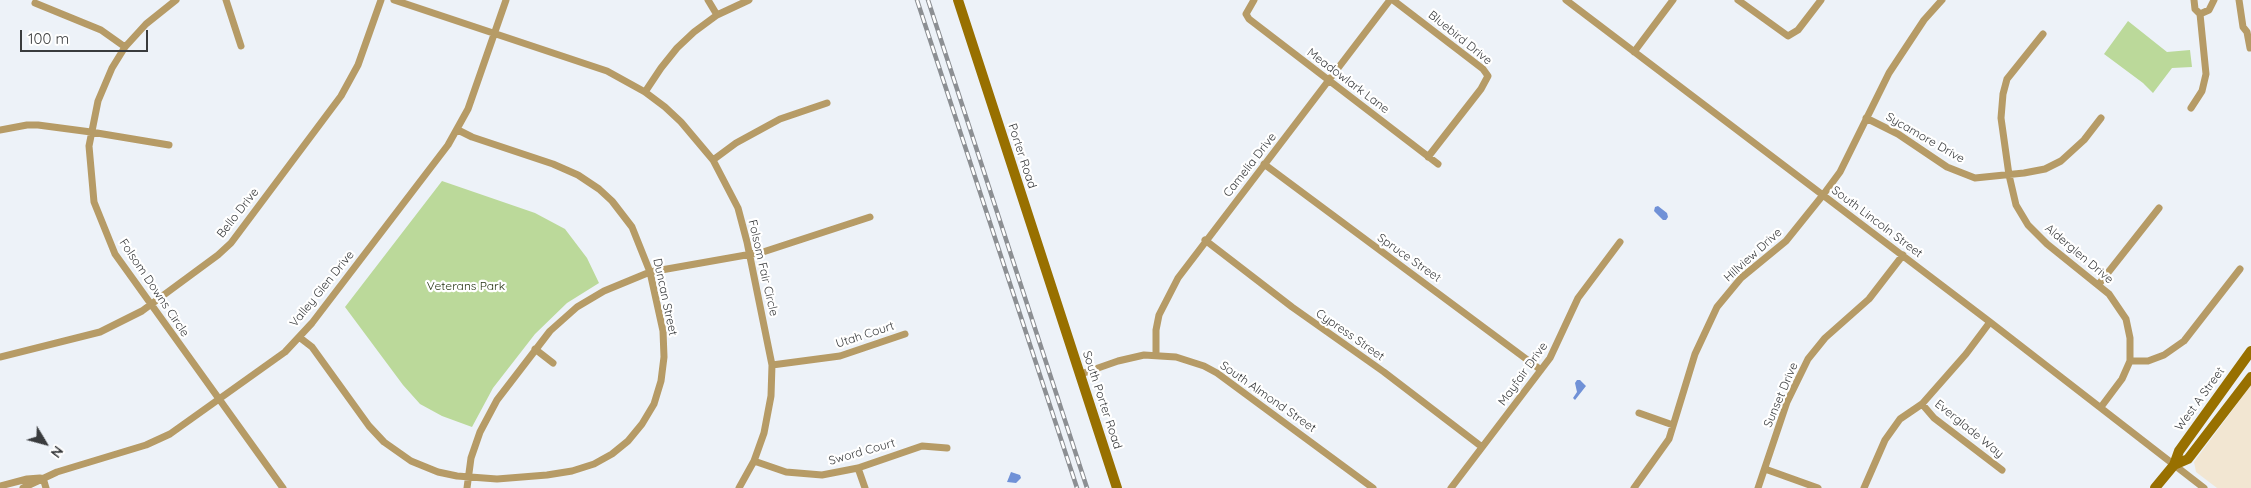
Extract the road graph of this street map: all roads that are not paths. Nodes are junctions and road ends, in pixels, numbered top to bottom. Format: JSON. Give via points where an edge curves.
{"nodes":[{"id":1,"x":176,"y":0,"type":"edge"},
{"id":2,"x":226,"y":0,"type":"edge"},
{"id":3,"x":381,"y":0,"type":"edge"},
{"id":4,"x":394,"y":0,"type":"edge"},
{"id":5,"x":506,"y":0,"type":"edge"},
{"id":6,"x":708,"y":0,"type":"edge"},
{"id":7,"x":749,"y":0,"type":"edge"},
{"id":8,"x":958,"y":0,"type":"edge"},
{"id":9,"x":1254,"y":0,"type":"edge"},
{"id":10,"x":1392,"y":0,"type":"edge"},
{"id":11,"x":1566,"y":0,"type":"edge"},
{"id":12,"x":1673,"y":0,"type":"edge"},
{"id":13,"x":1738,"y":0,"type":"edge"},
{"id":14,"x":1822,"y":0,"type":"edge"},
{"id":15,"x":1942,"y":0,"type":"edge"},
{"id":16,"x":2194,"y":0,"type":"edge"},
{"id":17,"x":2214,"y":0,"type":"edge"},
{"id":18,"x":2239,"y":0,"type":"edge"},
{"id":19,"x":36,"y":3,"type":"dead end"},
{"id":20,"x":2200,"y":14,"type":"junction"},
{"id":21,"x":717,"y":15,"type":"junction"},
{"id":22,"x":495,"y":33,"type":"junction"},
{"id":23,"x":2043,"y":34,"type":"dead end"},
{"id":24,"x":241,"y":46,"type":"dead end"},
{"id":25,"x":125,"y":47,"type":"junction"},
{"id":26,"x":2250,"y":48,"type":"dead end"},
{"id":27,"x":1634,"y":52,"type":"junction"},
{"id":28,"x":1329,"y":81,"type":"junction"},
{"id":29,"x":645,"y":92,"type":"junction"},
{"id":30,"x":827,"y":103,"type":"dead end"},
{"id":31,"x":2191,"y":108,"type":"dead end"},
{"id":32,"x":1866,"y":118,"type":"junction"},
{"id":33,"x":2101,"y":118,"type":"dead end"},
{"id":34,"x":0,"y":130,"type":"edge"},
{"id":35,"x":458,"y":130,"type":"junction"},
{"id":36,"x":91,"y":132,"type":"junction"},
{"id":37,"x":169,"y":145,"type":"dead end"},
{"id":38,"x":1428,"y":157,"type":"junction"},
{"id":39,"x":713,"y":160,"type":"junction"},
{"id":40,"x":1264,"y":164,"type":"junction"},
{"id":41,"x":1438,"y":164,"type":"dead end"},
{"id":42,"x":2009,"y":175,"type":"junction"},
{"id":43,"x":1823,"y":195,"type":"junction"},
{"id":44,"x":2159,"y":208,"type":"dead end"},
{"id":45,"x":870,"y":217,"type":"dead end"},
{"id":46,"x":1206,"y":240,"type":"junction"},
{"id":47,"x":1620,"y":242,"type":"dead end"},
{"id":48,"x":750,"y":253,"type":"junction"},
{"id":49,"x":1903,"y":255,"type":"junction"},
{"id":50,"x":2240,"y":269,"type":"dead end"},
{"id":51,"x":650,"y":272,"type":"junction"},
{"id":52,"x":2099,"y":284,"type":"junction"},
{"id":53,"x":150,"y":305,"type":"junction"},
{"id":54,"x":1062,"y":320,"type":"joint"},
{"id":55,"x":1990,"y":322,"type":"junction"},
{"id":56,"x":905,"y":334,"type":"dead end"},
{"id":57,"x":299,"y":337,"type":"junction"},
{"id":58,"x":535,"y":349,"type":"junction"},
{"id":59,"x":2251,"y":351,"type":"edge"},
{"id":60,"x":1156,"y":355,"type":"junction"},
{"id":61,"x":0,"y":357,"type":"edge"},
{"id":62,"x":2130,"y":361,"type":"junction"},
{"id":63,"x":553,"y":363,"type":"dead end"},
{"id":64,"x":772,"y":365,"type":"junction"},
{"id":65,"x":1541,"y":370,"type":"junction"},
{"id":66,"x":1081,"y":374,"type":"junction"},
{"id":67,"x":2251,"y":377,"type":"edge"},
{"id":68,"x":219,"y":400,"type":"junction"},
{"id":69,"x":1922,"y":404,"type":"junction"},
{"id":70,"x":2102,"y":407,"type":"junction"},
{"id":71,"x":1638,"y":413,"type":"dead end"},
{"id":72,"x":1673,"y":425,"type":"junction"},
{"id":73,"x":1482,"y":447,"type":"junction"},
{"id":74,"x":947,"y":448,"type":"dead end"},
{"id":75,"x":754,"y":461,"type":"junction"},
{"id":76,"x":2174,"y":465,"type":"junction"},
{"id":77,"x":858,"y":468,"type":"junction"},
{"id":78,"x":1765,"y":469,"type":"junction"},
{"id":79,"x":2002,"y":470,"type":"dead end"},
{"id":80,"x":467,"y":477,"type":"junction"},
{"id":81,"x":43,"y":478,"type":"junction"},
{"id":82,"x":0,"y":486,"type":"edge"},
{"id":83,"x":23,"y":488,"type":"edge"},
{"id":84,"x":46,"y":488,"type":"edge"},
{"id":85,"x":284,"y":488,"type":"edge"},
{"id":86,"x":467,"y":488,"type":"edge"},
{"id":87,"x":738,"y":488,"type":"edge"},
{"id":88,"x":865,"y":488,"type":"edge"},
{"id":89,"x":1117,"y":488,"type":"edge"},
{"id":90,"x":1373,"y":488,"type":"edge"},
{"id":91,"x":1451,"y":488,"type":"edge"},
{"id":92,"x":1634,"y":488,"type":"edge"},
{"id":93,"x":1758,"y":488,"type":"edge"},
{"id":94,"x":1818,"y":488,"type":"edge"},
{"id":95,"x":1864,"y":488,"type":"edge"},
{"id":96,"x":2155,"y":488,"type":"edge"},
{"id":97,"x":2204,"y":488,"type":"edge"}],
"edges":[{"from":1,"to":25,"type":"street","name":"Folsom Downs Circle","via":[[146,24]]},
{"from":2,"to":24,"type":"street"},
{"from":3,"to":53,"type":"street","name":"Bello Drive","via":[[351,80],[281,177],[231,243]]},
{"from":4,"to":22,"type":"street"},
{"from":5,"to":22,"type":"street","name":"Valley Glen Drive"},
{"from":6,"to":21,"type":"street"},
{"from":7,"to":21,"type":"street"},
{"from":8,"to":54,"type":"street","name":"Porter Road"},
{"from":9,"to":28,"type":"street","name":"Meadowlark Lane","via":[[1246,14],[1255,24]]},
{"from":10,"to":28,"type":"street","name":"Camelia Drive"},
{"from":10,"to":38,"type":"street","name":"Bluebird Drive","via":[[1477,64],[1488,76]]},
{"from":11,"to":27,"type":"street","name":"South Lincoln Street"},
{"from":12,"to":27,"type":"street"},
{"from":13,"to":14,"type":"street","via":[[1788,36],[1798,30]]},
{"from":15,"to":32,"type":"street","name":"Hillview Drive","via":[[1911,38]]},
{"from":16,"to":20,"type":"street","via":[[2195,9]]},
{"from":17,"to":20,"type":"street","via":[[2209,10]]},
{"from":18,"to":26,"type":"street"},
{"from":19,"to":25,"type":"street","via":[[101,30]]},
{"from":20,"to":31,"type":"street","via":[[2206,74],[2202,91]]},
{"from":21,"to":29,"type":"street","via":[[677,48]]},
{"from":22,"to":29,"type":"street","name":"Folsom Fair Circle","via":[[607,71]]},
{"from":22,"to":35,"type":"street","name":"Valley Glen Drive"},
{"from":23,"to":42,"type":"street","name":"Alderglen Drive","via":[[2007,79],[2003,94],[2001,118]]},
{"from":25,"to":36,"type":"street","name":"Folsom Downs Circle","via":[[98,101]]},
{"from":27,"to":43,"type":"street","name":"South Lincoln Street"},
{"from":28,"to":38,"type":"street","name":"Meadowlark Lane"},
{"from":28,"to":40,"type":"street","name":"Camelia Drive"},
{"from":29,"to":39,"type":"street","name":"Folsom Fair Circle","via":[[681,122]]},
{"from":30,"to":39,"type":"street","via":[[780,118]]},
{"from":32,"to":42,"type":"street","name":"Sycamore Drive","via":[[1898,134],[1947,167],[1975,178]]},
{"from":32,"to":43,"type":"street","name":"Hillview Drive","via":[[1840,172]]},
{"from":33,"to":42,"type":"street","name":"Sycamore Drive","via":[[2061,161],[2045,168]]},
{"from":34,"to":36,"type":"street","via":[[27,125]]},
{"from":35,"to":51,"type":"street","name":"Duncan Street","via":[[569,170],[599,189],[623,212]]},
{"from":35,"to":57,"type":"street","name":"Valley Glen Drive"},
{"from":36,"to":37,"type":"street"},
{"from":36,"to":53,"type":"street","name":"Folsom Downs Circle","via":[[91,188],[100,220],[115,254]]},
{"from":38,"to":41,"type":"street","name":"Meadowlark Lane"},
{"from":39,"to":48,"type":"street","name":"Folsom Fair Circle","via":[[738,208]]},
{"from":40,"to":46,"type":"street","name":"Camelia Drive"},
{"from":40,"to":65,"type":"street","name":"Spruce Street"},
{"from":42,"to":52,"type":"street","name":"Alderglen Drive","via":[[2016,205],[2028,225],[2046,244]]},
{"from":43,"to":49,"type":"street","name":"South Lincoln Street"},
{"from":43,"to":72,"type":"street","name":"Hillview Drive","via":[[1786,242],[1741,278],[1717,307],[1695,354]]},
{"from":44,"to":52,"type":"street"},
{"from":45,"to":48,"type":"street","via":[[783,247]]},
{"from":46,"to":60,"type":"street","name":"Camelia Drive","via":[[1163,303],[1156,330]]},
{"from":46,"to":73,"type":"street","name":"Cypress Street"},
{"from":47,"to":65,"type":"street","name":"Mayfair Drive","via":[[1578,298],[1557,346]]},
{"from":48,"to":51,"type":"street"},
{"from":48,"to":64,"type":"street","name":"Folsom Fair Circle"},
{"from":49,"to":55,"type":"street","name":"South Lincoln Street"},
{"from":49,"to":78,"type":"street","name":"Sunset Drive","via":[[1869,299],[1825,338],[1808,359],[1787,402]]},
{"from":50,"to":62,"type":"street","via":[[2184,341],[2164,355],[2148,361]]},
{"from":51,"to":58,"type":"street","via":[[604,291],[577,307]]},
{"from":51,"to":80,"type":"street","name":"Duncan Street","via":[[663,331],[661,382],[654,404],[628,440],[594,464],[572,471],[497,479]]},
{"from":52,"to":62,"type":"street","name":"Alderglen Drive","via":[[2126,319]]},
{"from":53,"to":61,"type":"street","name":"Bello Drive","via":[[100,332]]},
{"from":53,"to":68,"type":"street","name":"Folsom Downs Circle"},
{"from":54,"to":66,"type":"street","name":"South Porter Road"},
{"from":55,"to":69,"type":"street"},
{"from":55,"to":70,"type":"street","name":"South Lincoln Street"},
{"from":56,"to":64,"type":"street","name":"Utah Court","via":[[840,356]]},
{"from":57,"to":68,"type":"street","name":"Valley Glen Drive","via":[[285,352]]},
{"from":57,"to":80,"type":"street","name":"Duncan Street","via":[[312,347],[384,442],[424,468]]},
{"from":58,"to":63,"type":"street"},
{"from":58,"to":80,"type":"street","via":[[491,409],[471,458]]},
{"from":59,"to":76,"type":"street","name":"West A Street","via":[[2178,451]]},
{"from":60,"to":66,"type":"street","name":"South Almond Street","via":[[1118,361]]},
{"from":60,"to":90,"type":"street","name":"South Almond Street","via":[[1188,360],[1217,374]]},
{"from":62,"to":70,"type":"street","name":"Alderglen Drive","via":[[2122,379]]},
{"from":64,"to":75,"type":"street","name":"Folsom Fair Circle","via":[[771,396],[764,433]]},
{"from":65,"to":73,"type":"street","name":"Mayfair Drive"},
{"from":66,"to":89,"type":"street","name":"South Porter Road"},
{"from":67,"to":76,"type":"street","name":"West A Street","via":[[2188,459]]},
{"from":68,"to":81,"type":"street","name":"Valley Glen Drive","via":[[161,438]]},
{"from":68,"to":85,"type":"street"},
{"from":69,"to":79,"type":"street","name":"Everglade Way","via":[[1934,418]]},
{"from":69,"to":95,"type":"street","via":[[1900,419],[1885,440]]},
{"from":70,"to":76,"type":"street","name":"South Lincoln Street"},
{"from":71,"to":72,"type":"street"},
{"from":72,"to":92,"type":"street","name":"Hillview Drive","via":[[1664,448]]},
{"from":73,"to":91,"type":"street","name":"Mayfair Drive"},
{"from":74,"to":77,"type":"street","name":"Sword Court","via":[[922,446]]},
{"from":75,"to":77,"type":"street","name":"Sword Court","via":[[786,472],[822,475]]},
{"from":75,"to":87,"type":"street","name":"Folsom Fair Circle"},
{"from":76,"to":96,"type":"street","name":"West A Street"},
{"from":76,"to":97,"type":"street","name":"South Lincoln Street"},
{"from":77,"to":88,"type":"street"},
{"from":78,"to":93,"type":"street","name":"Sunset Drive"},
{"from":78,"to":94,"type":"street"},
{"from":80,"to":86,"type":"street"},
{"from":81,"to":82,"type":"street","name":"Valley Glen Drive"},
{"from":81,"to":83,"type":"street","name":"Valley Glen Drive"},
{"from":81,"to":84,"type":"street"}]}
